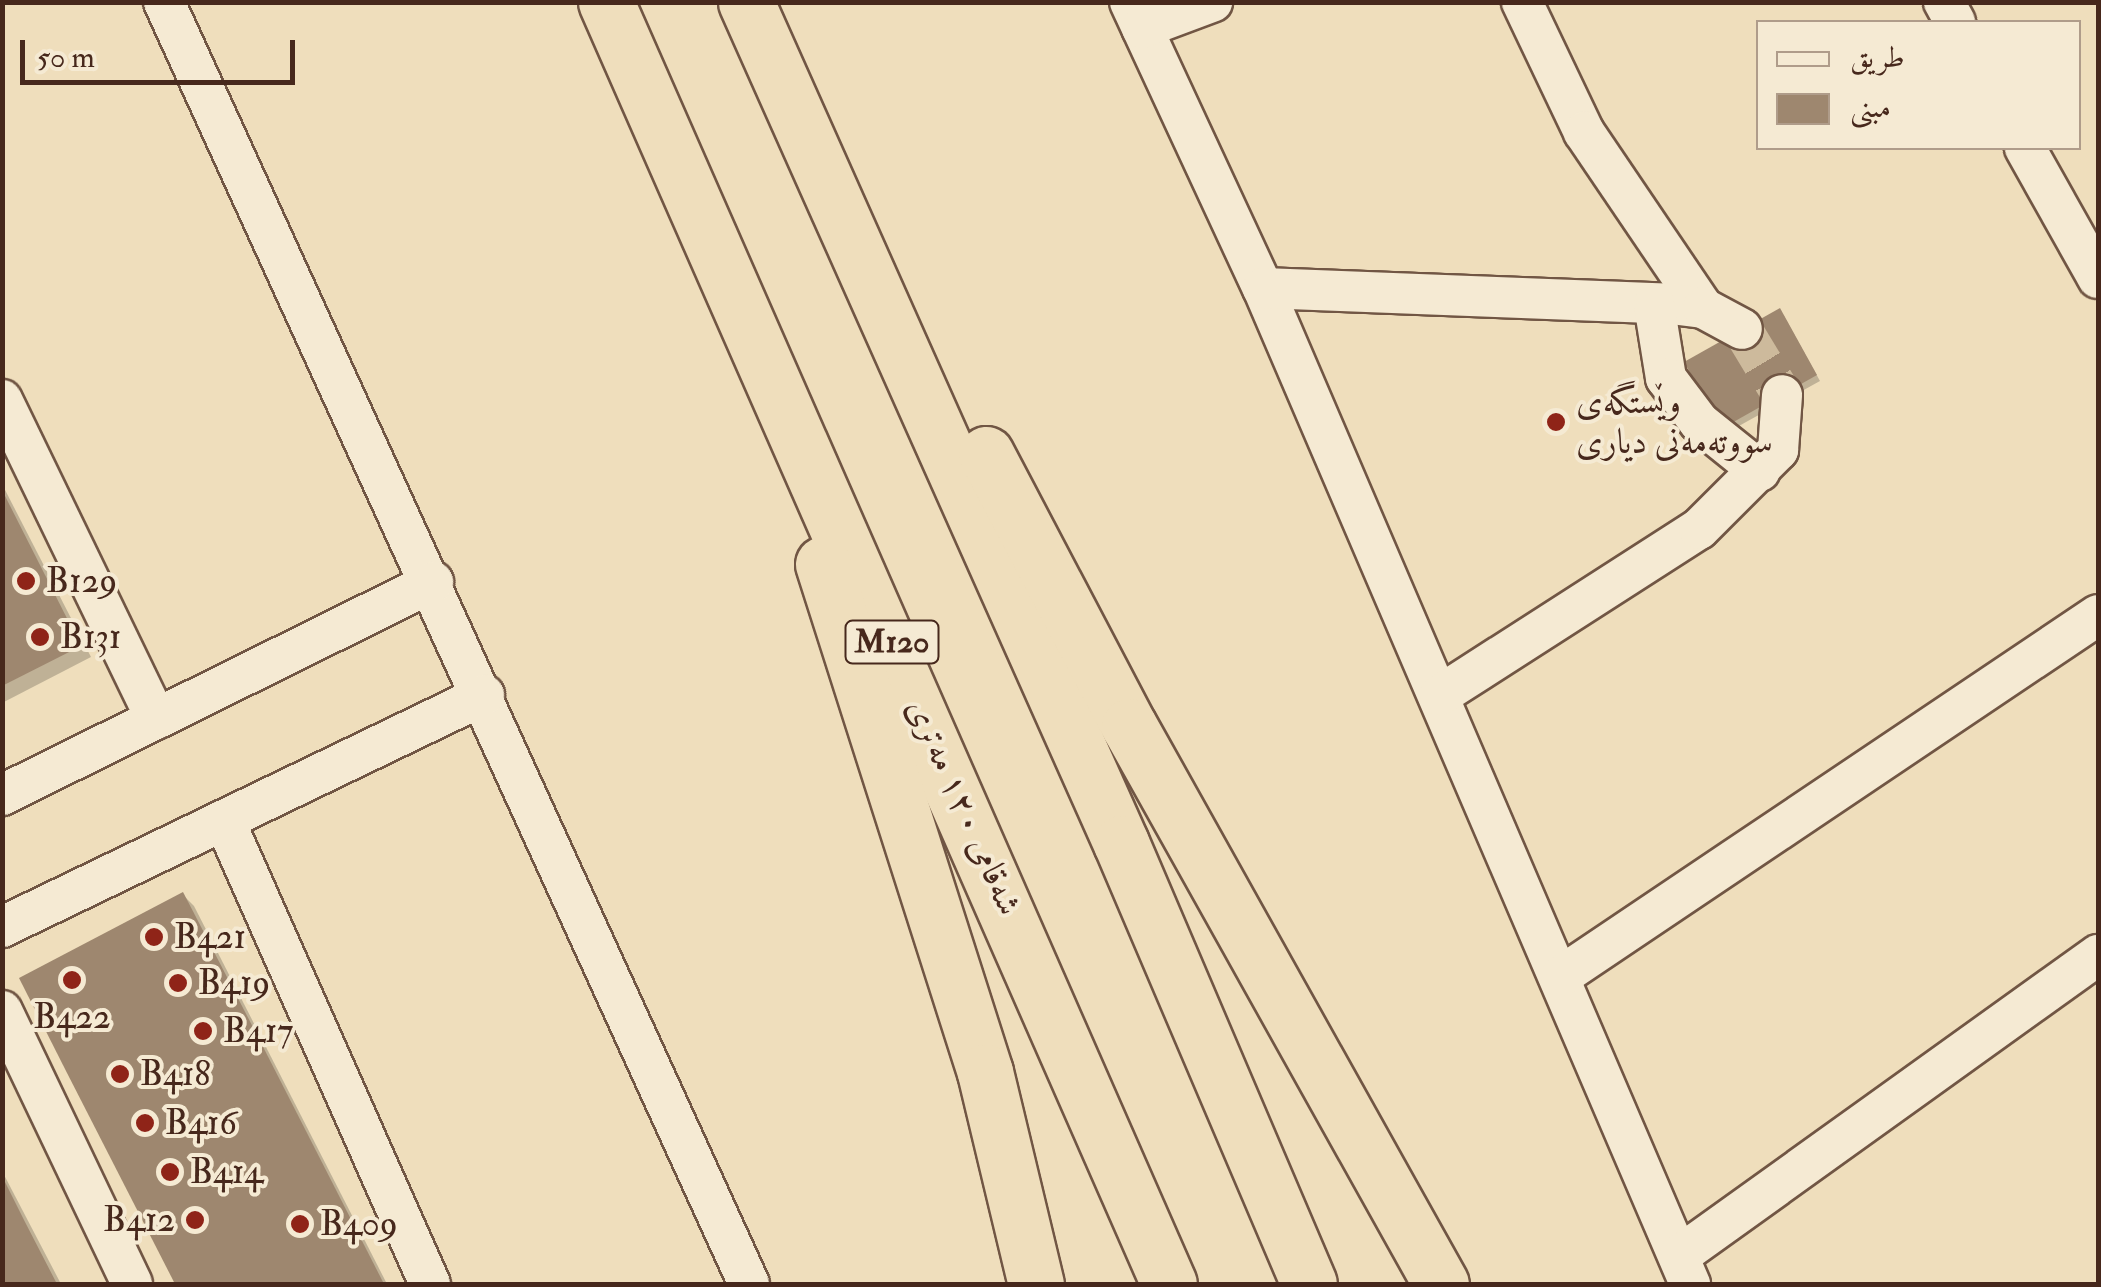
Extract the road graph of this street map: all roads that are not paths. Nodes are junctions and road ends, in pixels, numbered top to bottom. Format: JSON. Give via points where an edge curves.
{"nodes":[{"id":1,"x":164,"y":2,"type":"edge"},
{"id":2,"x":606,"y":2,"type":"edge"},
{"id":3,"x":746,"y":2,"type":"edge"},
{"id":4,"x":1212,"y":2,"type":"edge"},
{"id":5,"x":1522,"y":2,"type":"edge"},
{"id":6,"x":1136,"y":15,"type":"edge"},
{"id":7,"x":2026,"y":150,"type":"edge"},
{"id":8,"x":2098,"y":278,"type":"edge"},
{"id":9,"x":875,"y":285,"type":"junction"},
{"id":10,"x":1263,"y":288,"type":"junction"},
{"id":11,"x":1654,"y":304,"type":"junction"},
{"id":12,"x":1702,"y":308,"type":"junction"},
{"id":13,"x":1742,"y":329,"type":"tunnel mouth"},
{"id":14,"x":1782,"y":396,"type":"tunnel mouth"},
{"id":15,"x":2,"y":400,"type":"edge"},
{"id":16,"x":1760,"y":471,"type":"junction"},
{"id":17,"x":433,"y":582,"type":"junction"},
{"id":18,"x":2098,"y":616,"type":"edge"},
{"id":19,"x":484,"y":695,"type":"junction"},
{"id":20,"x":1440,"y":695,"type":"junction"},
{"id":21,"x":156,"y":719,"type":"junction"},
{"id":22,"x":2,"y":795,"type":"edge"},
{"id":23,"x":224,"y":820,"type":"junction"},
{"id":24,"x":2,"y":927,"type":"edge"},
{"id":25,"x":2098,"y":955,"type":"edge"},
{"id":26,"x":1562,"y":976,"type":"junction"},
{"id":27,"x":2,"y":1011,"type":"edge"},
{"id":28,"x":1685,"y":1270,"type":"edge"},
{"id":29,"x":132,"y":1284,"type":"edge"},
{"id":30,"x":430,"y":1284,"type":"edge"},
{"id":31,"x":749,"y":1284,"type":"edge"},
{"id":32,"x":1036,"y":1284,"type":"edge"},
{"id":33,"x":1169,"y":1284,"type":"edge"},
{"id":34,"x":1308,"y":1284,"type":"edge"},
{"id":35,"x":1441,"y":1284,"type":"edge"}],
"edges":[{"from":1,"to":17,"type":"street"},
{"from":2,"to":32,"type":"highway","via":[[749,344],[887,750],[985,1072]]},
{"from":2,"to":33,"type":"highway","name":"شەقامی ١٢٠ مەتری","number":"M120"},
{"from":3,"to":9,"type":"highway"},
{"from":4,"to":6,"type":"street"},
{"from":5,"to":12,"type":"street","via":[[1584,132]]},
{"from":6,"to":10,"type":"street"},
{"from":7,"to":8,"type":"street"},
{"from":9,"to":34,"type":"highway"},
{"from":9,"to":35,"type":"highway","via":[[960,404],[1129,726]]},
{"from":10,"to":11,"type":"street"},
{"from":10,"to":20,"type":"street"},
{"from":11,"to":12,"type":"street"},
{"from":11,"to":16,"type":"street","via":[[1666,378],[1699,422]]},
{"from":12,"to":13,"type":"street"},
{"from":14,"to":16,"type":"street","via":[[1778,450]]},
{"from":15,"to":21,"type":"street"},
{"from":16,"to":20,"type":"street","via":[[1700,529]]},
{"from":17,"to":19,"type":"street"},
{"from":17,"to":21,"type":"street"},
{"from":18,"to":26,"type":"street"},
{"from":19,"to":23,"type":"street"},
{"from":19,"to":31,"type":"street"},
{"from":20,"to":26,"type":"street"},
{"from":21,"to":22,"type":"street"},
{"from":23,"to":24,"type":"street"},
{"from":23,"to":30,"type":"street"},
{"from":25,"to":28,"type":"street"},
{"from":26,"to":28,"type":"street"},
{"from":27,"to":29,"type":"street"}]}
